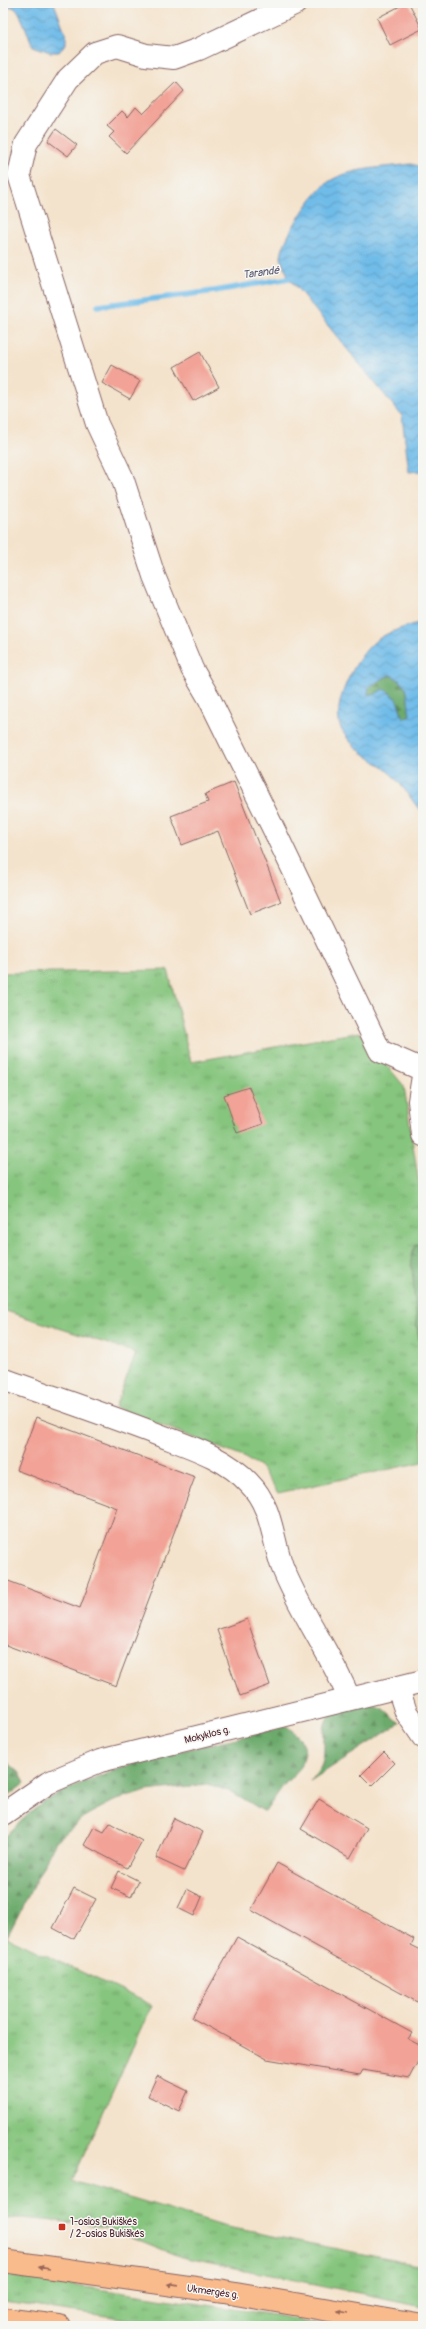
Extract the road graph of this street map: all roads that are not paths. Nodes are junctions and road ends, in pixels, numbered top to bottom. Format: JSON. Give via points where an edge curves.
{"nodes":[{"id":1,"x":296,"y":3,"type":"edge"},
{"id":2,"x":423,"y":1070,"type":"edge"},
{"id":3,"x":423,"y":1076,"type":"edge"},
{"id":4,"x":423,"y":1135,"type":"edge"},
{"id":5,"x":3,"y":1379,"type":"edge"},
{"id":6,"x":423,"y":1681,"type":"edge"},
{"id":7,"x":398,"y":1688,"type":"junction"},
{"id":8,"x":348,"y":1698,"type":"junction"},
{"id":9,"x":423,"y":1737,"type":"edge"},
{"id":10,"x":3,"y":1814,"type":"edge"},
{"id":11,"x":3,"y":2261,"type":"edge"},
{"id":12,"x":3,"y":2319,"type":"edge"},
{"id":13,"x":59,"y":2326,"type":"edge"},
{"id":14,"x":423,"y":2326,"type":"edge"}],
"edges":[{"from":1,"to":2,"type":"street","via":[[199,49],[174,58],[146,55],[117,46],[96,54],[68,79],[26,144],[18,175],[97,424],[122,477],[154,576],[192,669],[209,698],[380,1051]]},
{"from":3,"to":4,"type":"street","via":[[418,1101]]},
{"from":5,"to":8,"type":"street","via":[[99,1412],[211,1456],[245,1479],[265,1506],[274,1530],[282,1565],[312,1630],[338,1671]]},
{"from":6,"to":7,"type":"street","name":"Mokyklos g."},
{"from":7,"to":8,"type":"street","name":"Mokyklos g."},
{"from":7,"to":9,"type":"street","via":[[406,1712]]},
{"from":8,"to":10,"type":"street","name":"Mokyklos g.","via":[[100,1761],[48,1783]]},
{"from":14,"to":11,"type":"highway","name":"Ukmergės g.","one_way":true,"via":[[224,2292]]},
{"from":12,"to":13,"type":"highway"}]}
